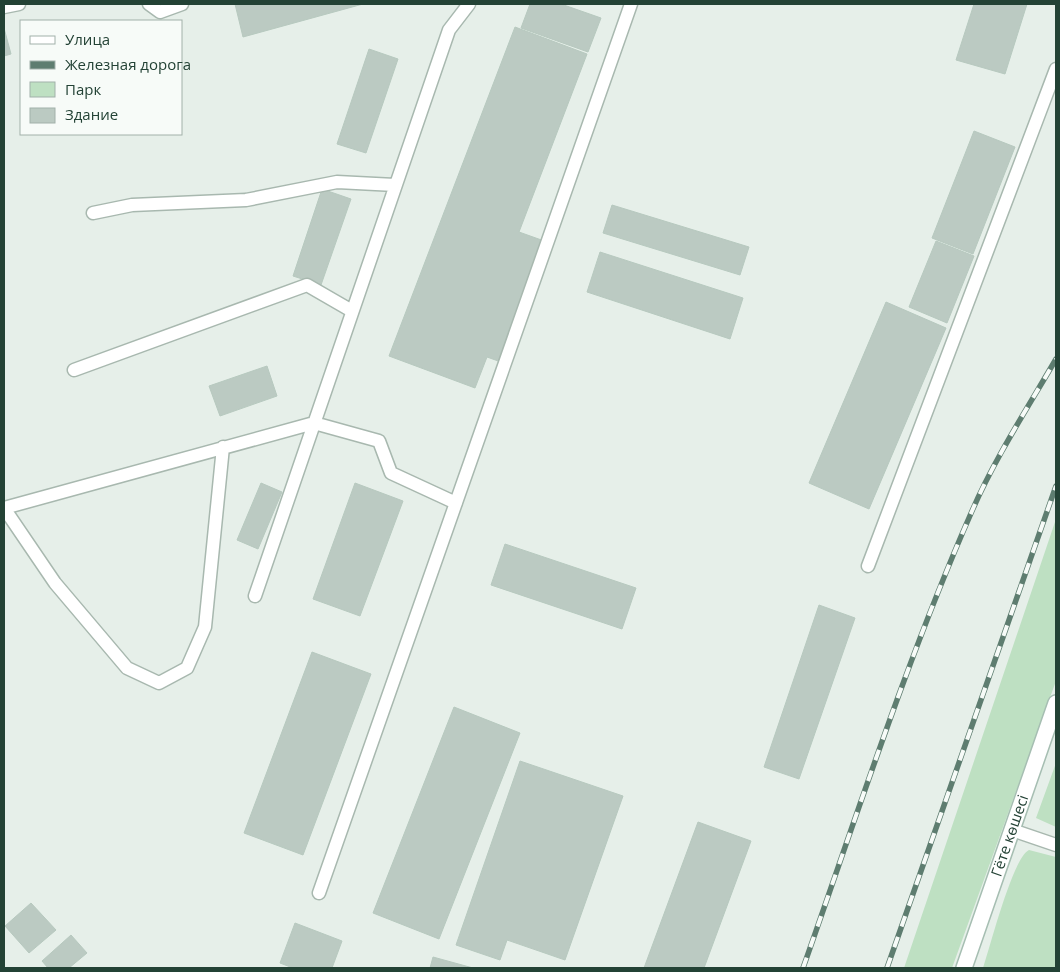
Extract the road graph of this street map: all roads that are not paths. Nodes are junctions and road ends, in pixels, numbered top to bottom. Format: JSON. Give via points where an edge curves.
{"nodes":[{"id":1,"x":19,"y":4,"type":"edge"},
{"id":2,"x":149,"y":4,"type":"edge"},
{"id":3,"x":182,"y":4,"type":"edge"},
{"id":4,"x":470,"y":4,"type":"edge"},
{"id":5,"x":631,"y":4,"type":"edge"},
{"id":6,"x":4,"y":7,"type":"edge"},
{"id":7,"x":1056,"y":69,"type":"edge"},
{"id":8,"x":395,"y":185,"type":"junction"},
{"id":9,"x":93,"y":213,"type":"dead end"},
{"id":10,"x":352,"y":311,"type":"junction"},
{"id":11,"x":74,"y":370,"type":"dead end"},
{"id":12,"x":314,"y":423,"type":"junction"},
{"id":13,"x":223,"y":447,"type":"junction"},
{"id":14,"x":456,"y":504,"type":"junction"},
{"id":15,"x":4,"y":508,"type":"edge"},
{"id":16,"x":868,"y":566,"type":"dead end"},
{"id":17,"x":255,"y":596,"type":"dead end"},
{"id":18,"x":1056,"y":703,"type":"edge"},
{"id":19,"x":1012,"y":830,"type":"junction"},
{"id":20,"x":1056,"y":845,"type":"edge"},
{"id":21,"x":319,"y":893,"type":"dead end"},
{"id":22,"x":964,"y":968,"type":"edge"}],
"edges":[{"from":1,"to":6,"type":"lane"},
{"from":2,"to":3,"type":"lane","via":[[160,12]]},
{"from":4,"to":8,"type":"lane","via":[[449,30]]},
{"from":5,"to":14,"type":"lane"},
{"from":7,"to":16,"type":"lane"},
{"from":8,"to":9,"type":"lane","via":[[337,182],[246,200],[132,205]]},
{"from":8,"to":10,"type":"lane"},
{"from":10,"to":11,"type":"lane","via":[[307,285]]},
{"from":10,"to":12,"type":"lane"},
{"from":12,"to":13,"type":"lane"},
{"from":12,"to":14,"type":"lane","via":[[379,441],[391,474]]},
{"from":12,"to":17,"type":"lane"},
{"from":13,"to":15,"type":"lane"},
{"from":13,"to":15,"type":"lane","via":[[206,627],[187,668],[159,683],[127,668],[55,583]]},
{"from":14,"to":21,"type":"lane"},
{"from":18,"to":19,"type":"main road","name":"Гёте көшесі"},
{"from":19,"to":20,"type":"lane"},
{"from":19,"to":22,"type":"main road","name":"Гёте көшесі"}]}
